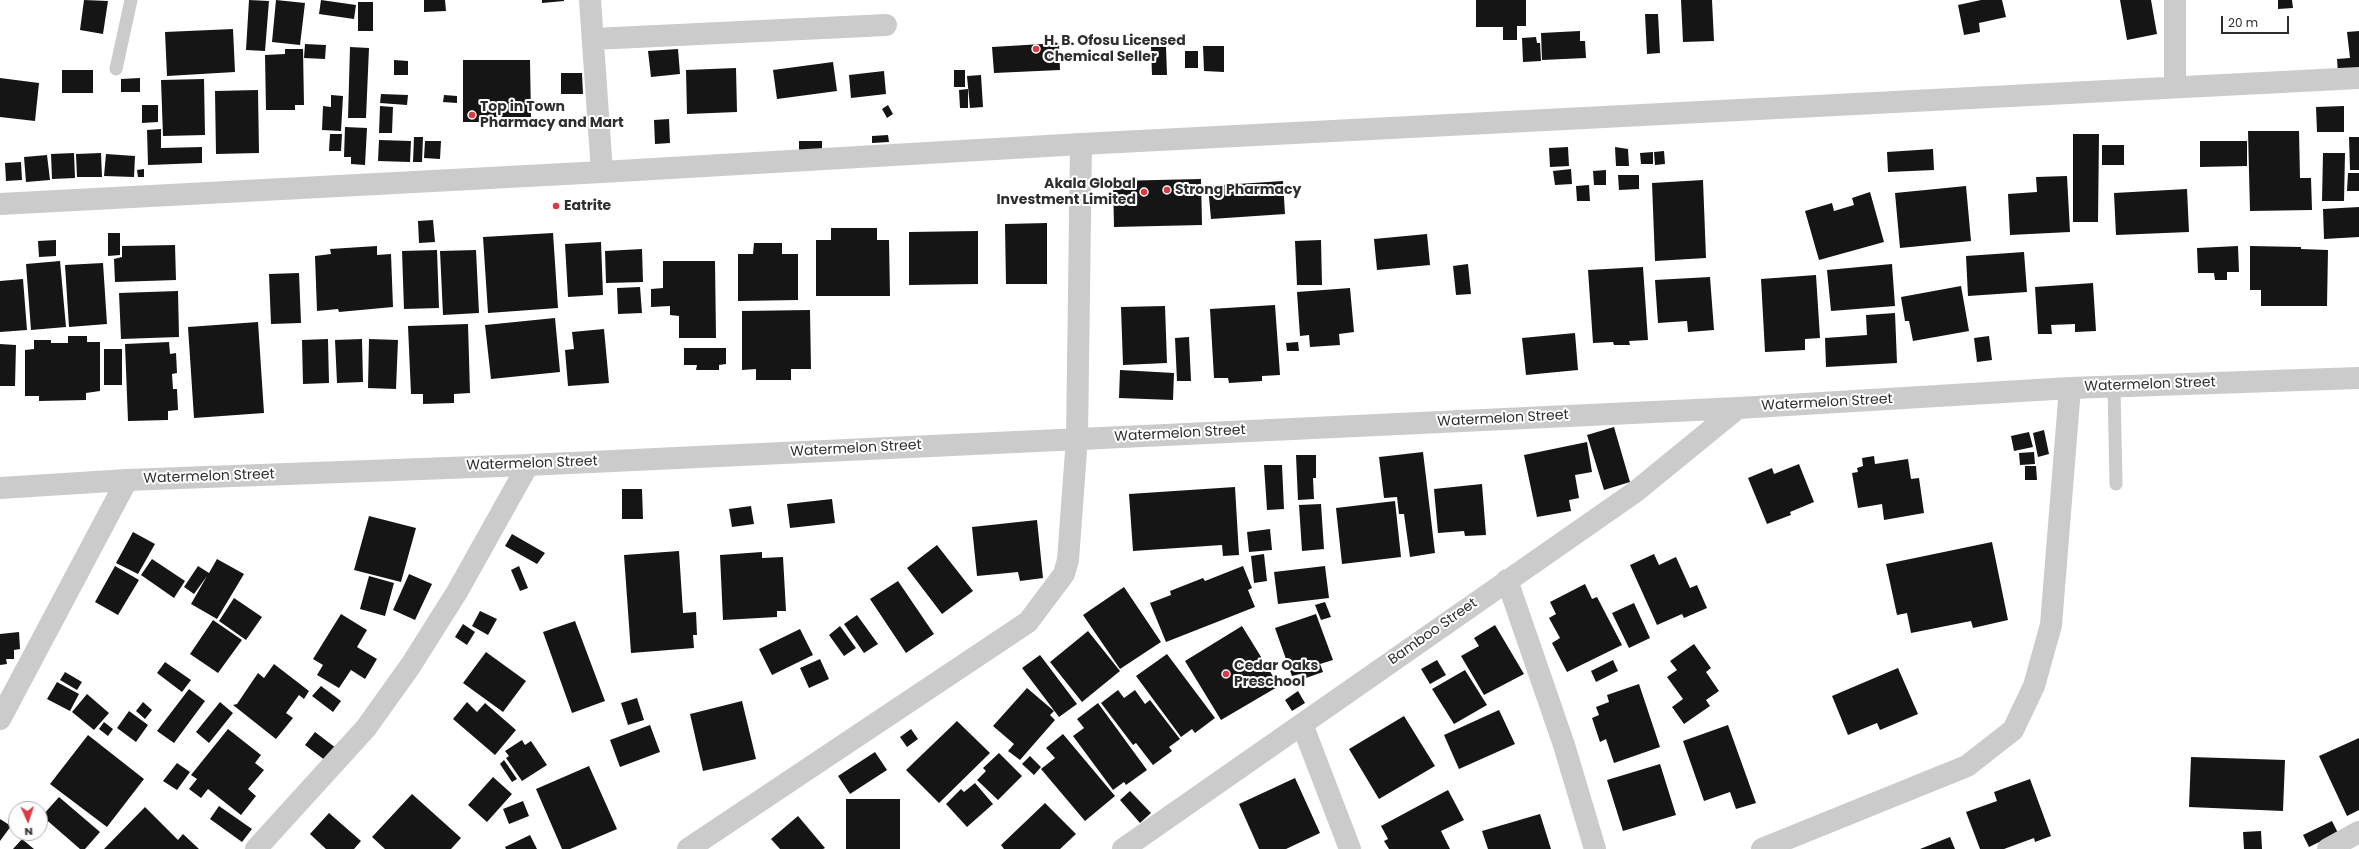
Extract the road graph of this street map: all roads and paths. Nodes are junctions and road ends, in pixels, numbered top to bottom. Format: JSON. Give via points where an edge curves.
{"nodes":[{"id":1,"x":131,"y":0,"type":"edge"},
{"id":2,"x":590,"y":0,"type":"edge"},
{"id":3,"x":2175,"y":0,"type":"edge"},
{"id":4,"x":886,"y":25,"type":"dead end"},
{"id":5,"x":594,"y":38,"type":"junction"},
{"id":6,"x":116,"y":69,"type":"dead end"},
{"id":7,"x":2359,"y":78,"type":"edge"},
{"id":8,"x":2175,"y":86,"type":"junction"},
{"id":9,"x":1081,"y":144,"type":"junction"},
{"id":10,"x":602,"y":172,"type":"junction"},
{"id":11,"x":0,"y":204,"type":"edge"},
{"id":12,"x":2359,"y":378,"type":"edge"},
{"id":13,"x":2114,"y":387,"type":"junction"},
{"id":14,"x":2070,"y":388,"type":"junction"},
{"id":15,"x":1738,"y":408,"type":"junction"},
{"id":16,"x":1077,"y":438,"type":"junction"},
{"id":17,"x":528,"y":464,"type":"junction"},
{"id":18,"x":127,"y":480,"type":"junction"},
{"id":19,"x":2116,"y":484,"type":"dead end"},
{"id":20,"x":0,"y":488,"type":"edge"},
{"id":21,"x":1507,"y":580,"type":"junction"},
{"id":22,"x":0,"y":719,"type":"edge"},
{"id":23,"x":1302,"y":724,"type":"junction"},
{"id":24,"x":2359,"y":832,"type":"edge"},
{"id":25,"x":256,"y":849,"type":"edge"},
{"id":26,"x":688,"y":849,"type":"edge"},
{"id":27,"x":1124,"y":849,"type":"edge"},
{"id":28,"x":1350,"y":849,"type":"edge"},
{"id":29,"x":1595,"y":849,"type":"edge"},
{"id":30,"x":1762,"y":849,"type":"edge"},
{"id":31,"x":2328,"y":849,"type":"edge"}],
"edges":[{"from":1,"to":6,"type":"lane"},
{"from":2,"to":5,"type":"street"},
{"from":3,"to":8,"type":"street"},
{"from":4,"to":5,"type":"street"},
{"from":5,"to":10,"type":"street"},
{"from":7,"to":8,"type":"street"},
{"from":8,"to":9,"type":"street"},
{"from":9,"to":10,"type":"street"},
{"from":9,"to":16,"type":"street"},
{"from":10,"to":11,"type":"street"},
{"from":12,"to":13,"type":"street","name":"Watermelon Street"},
{"from":13,"to":14,"type":"street","name":"Watermelon Street"},
{"from":13,"to":19,"type":"lane"},
{"from":14,"to":15,"type":"street","name":"Watermelon Street"},
{"from":14,"to":30,"type":"street","via":[[2051,625],[2034,686],[2013,730],[1967,766]]},
{"from":15,"to":16,"type":"street","name":"Watermelon Street"},
{"from":15,"to":21,"type":"street","name":"Bamboo Street","via":[[1635,492]]},
{"from":16,"to":17,"type":"street","name":"Watermelon Street"},
{"from":16,"to":26,"type":"street","via":[[1068,560],[1064,574],[1028,622]]},
{"from":17,"to":18,"type":"street","name":"Watermelon Street"},
{"from":17,"to":25,"type":"street","via":[[457,592],[412,665],[366,728]]},
{"from":18,"to":20,"type":"street","name":"Watermelon Street"},
{"from":18,"to":22,"type":"street"},
{"from":21,"to":23,"type":"street","name":"Bamboo Street"},
{"from":21,"to":29,"type":"street","via":[[1564,745]]},
{"from":23,"to":27,"type":"street","name":"Bamboo Street"},
{"from":23,"to":28,"type":"street"},
{"from":24,"to":31,"type":"street"}]}
